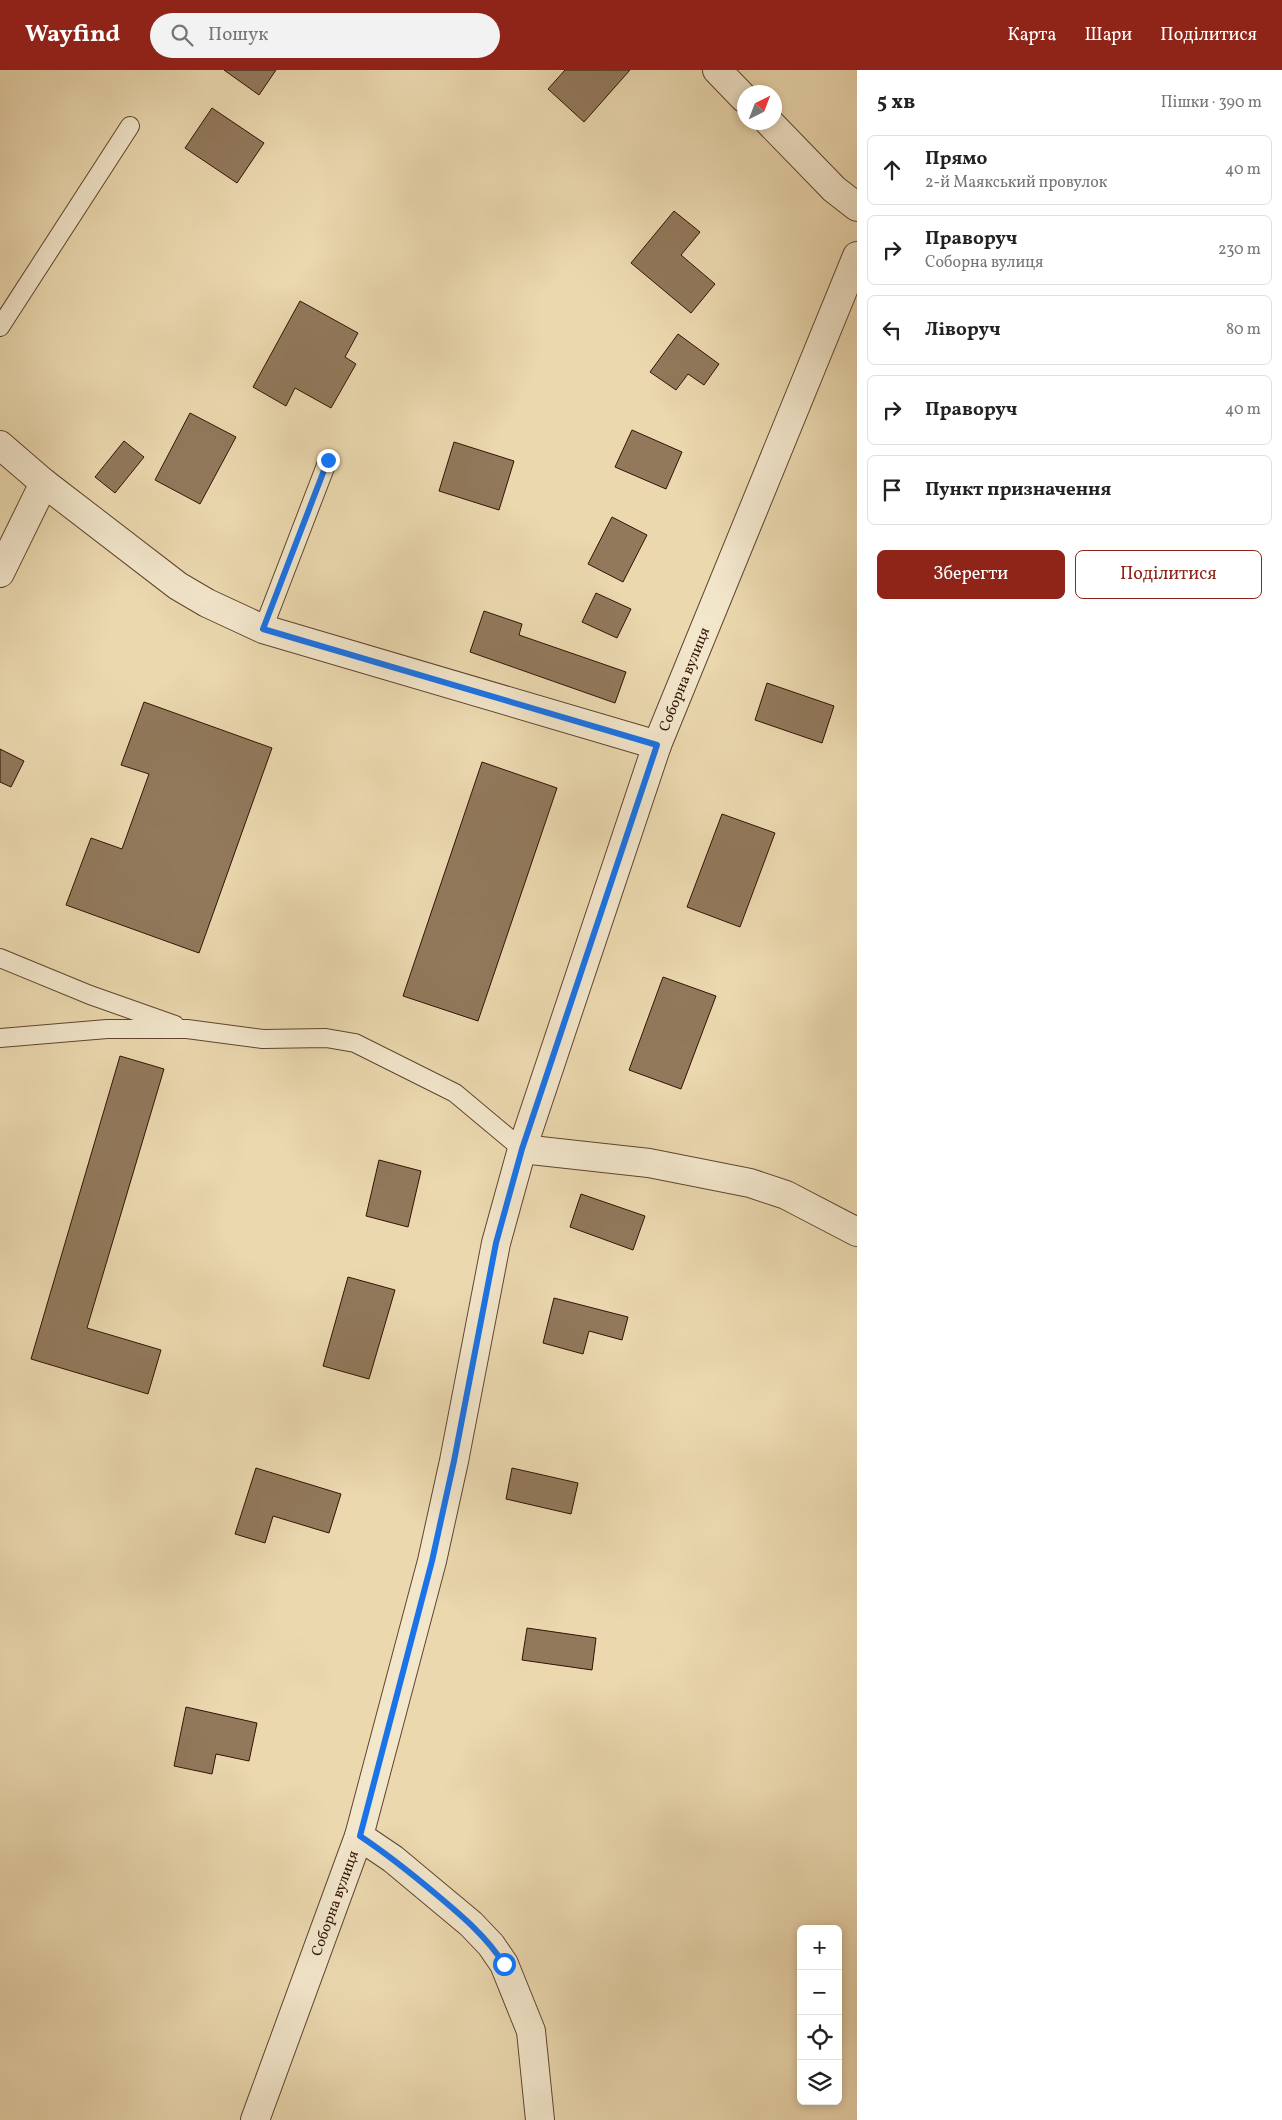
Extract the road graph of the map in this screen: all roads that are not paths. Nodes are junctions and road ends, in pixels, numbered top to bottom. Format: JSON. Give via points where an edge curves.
{"nodes":[{"id":1,"x":718,"y":70,"type":"edge"},
{"id":2,"x":737,"y":90,"type":"edge"},
{"id":3,"x":130,"y":126,"type":"dead end"},
{"id":4,"x":777,"y":130,"type":"edge"},
{"id":5,"x":857,"y":207,"type":"edge"},
{"id":6,"x":857,"y":256,"type":"edge"},
{"id":7,"x":0,"y":327,"type":"edge"},
{"id":8,"x":0,"y":446,"type":"edge"},
{"id":9,"x":328,"y":460,"type":"dead end"},
{"id":10,"x":44,"y":483,"type":"junction"},
{"id":11,"x":0,"y":573,"type":"edge"},
{"id":12,"x":263,"y":629,"type":"junction"},
{"id":13,"x":657,"y":745,"type":"junction"},
{"id":14,"x":0,"y":958,"type":"edge"},
{"id":15,"x":188,"y":1029,"type":"junction"},
{"id":16,"x":0,"y":1038,"type":"edge"},
{"id":17,"x":522,"y":1149,"type":"junction"},
{"id":18,"x":857,"y":1232,"type":"edge"},
{"id":19,"x":360,"y":1836,"type":"junction"},
{"id":20,"x":255,"y":2120,"type":"edge"},
{"id":21,"x":540,"y":2120,"type":"edge"}],
"edges":[{"from":1,"to":2,"type":"street"},
{"from":3,"to":7,"type":"lane"},
{"from":4,"to":5,"type":"street","via":[[834,189]]},
{"from":6,"to":13,"type":"street","name":"Соборна вулиця"},
{"from":8,"to":10,"type":"street"},
{"from":9,"to":12,"type":"lane"},
{"from":10,"to":11,"type":"street"},
{"from":10,"to":12,"type":"street","via":[[178,586]]},
{"from":12,"to":13,"type":"street"},
{"from":13,"to":17,"type":"street","name":"Соборна вулиця"},
{"from":14,"to":15,"type":"lane","via":[[90,995]]},
{"from":15,"to":16,"type":"lane","via":[[107,1029]]},
{"from":15,"to":17,"type":"lane","via":[[263,1038],[326,1038],[355,1043],[455,1093]]},
{"from":17,"to":18,"type":"street","via":[[649,1163],[750,1183],[786,1195]]},
{"from":17,"to":19,"type":"street","name":"Соборна вулиця","via":[[496,1243],[432,1561]]},
{"from":19,"to":20,"type":"street","name":"Соборна вулиця"},
{"from":19,"to":21,"type":"street","via":[[471,1924],[504,1964],[531,2031]]}]}
